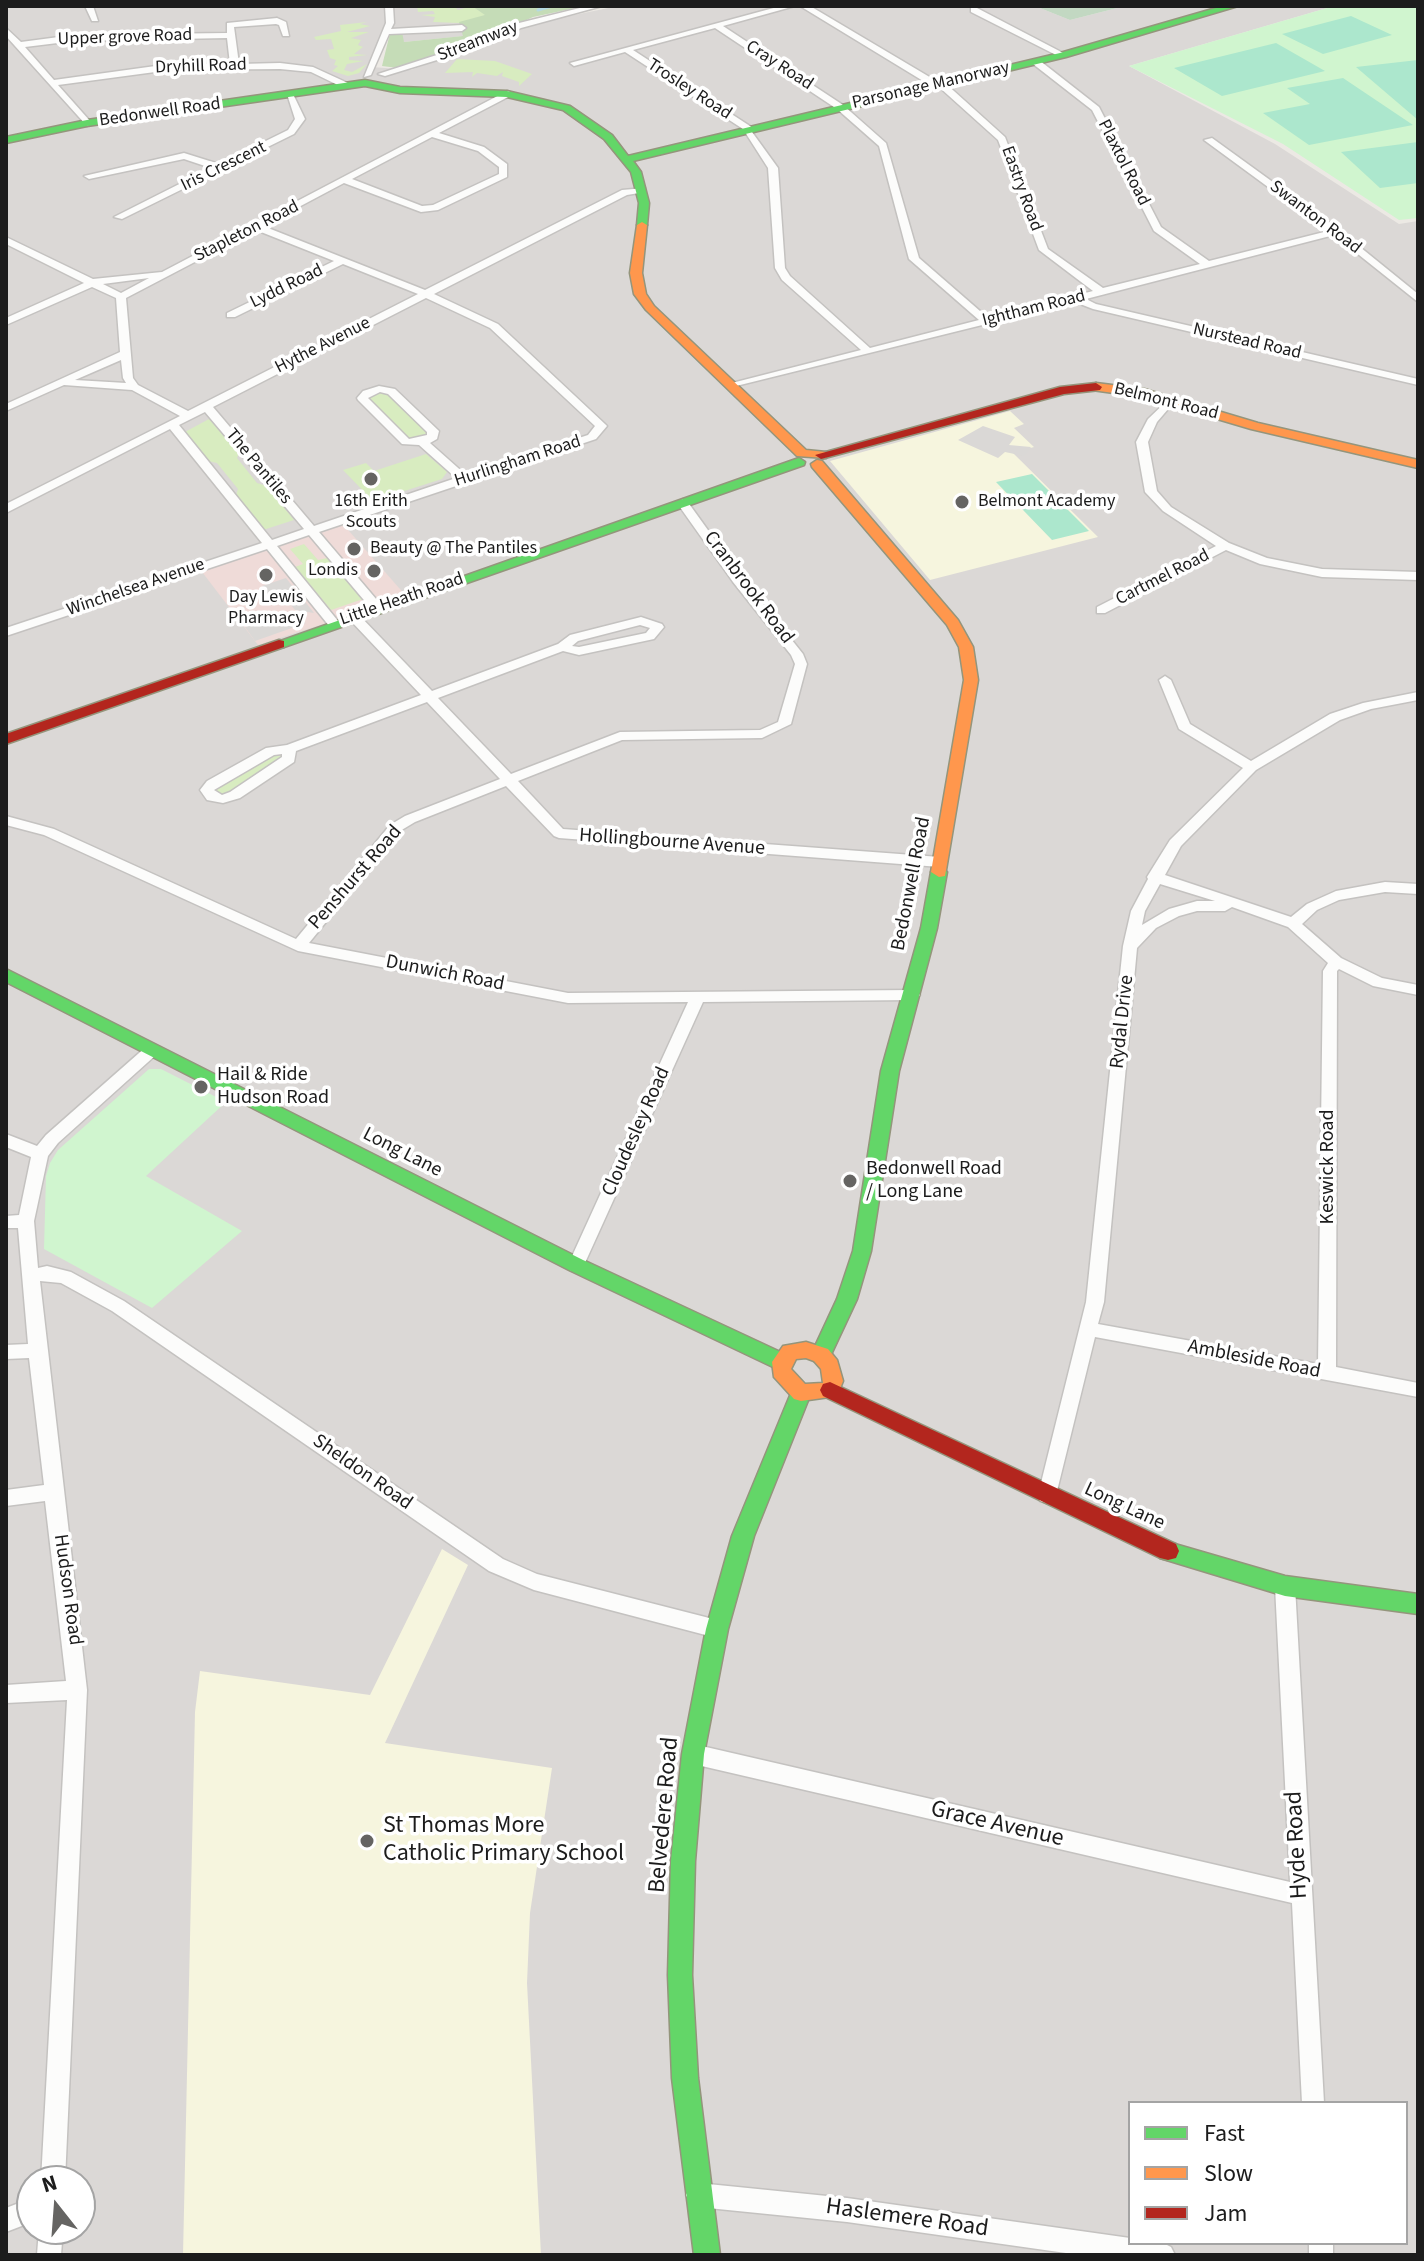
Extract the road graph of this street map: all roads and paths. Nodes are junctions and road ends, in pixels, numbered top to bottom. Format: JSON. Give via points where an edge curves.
{"nodes":[{"id":1,"x":89,"y":6,"type":"edge"},
{"id":2,"x":389,"y":6,"type":"edge"},
{"id":3,"x":598,"y":6,"type":"edge"},
{"id":4,"x":791,"y":6,"type":"edge"},
{"id":5,"x":804,"y":6,"type":"edge"},
{"id":6,"x":1233,"y":6,"type":"edge"},
{"id":7,"x":975,"y":10,"type":"edge"},
{"id":8,"x":95,"y":19,"type":"dead end"},
{"id":9,"x":717,"y":26,"type":"junction"},
{"id":10,"x":462,"y":28,"type":"dead end"},
{"id":11,"x":6,"y":31,"type":"edge"},
{"id":12,"x":386,"y":32,"type":"junction"},
{"id":13,"x":286,"y":34,"type":"dead end"},
{"id":14,"x":231,"y":35,"type":"junction"},
{"id":15,"x":19,"y":45,"type":"junction"},
{"id":16,"x":627,"y":50,"type":"junction"},
{"id":17,"x":1063,"y":55,"type":"junction"},
{"id":18,"x":1036,"y":62,"type":"junction"},
{"id":19,"x":574,"y":63,"type":"dead end"},
{"id":20,"x":235,"y":66,"type":"junction"},
{"id":21,"x":370,"y":78,"type":"junction"},
{"id":22,"x":52,"y":83,"type":"junction"},
{"id":23,"x":938,"y":84,"type":"junction"},
{"id":24,"x":507,"y":94,"type":"junction"},
{"id":25,"x":290,"y":96,"type":"junction"},
{"id":26,"x":840,"y":107,"type":"junction"},
{"id":27,"x":87,"y":123,"type":"junction"},
{"id":28,"x":748,"y":130,"type":"junction"},
{"id":29,"x":432,"y":134,"type":"junction"},
{"id":30,"x":6,"y":140,"type":"edge"},
{"id":31,"x":1209,"y":140,"type":"dead end"},
{"id":32,"x":627,"y":159,"type":"junction"},
{"id":33,"x":222,"y":168,"type":"junction"},
{"id":34,"x":89,"y":176,"type":"dead end"},
{"id":35,"x":347,"y":181,"type":"junction"},
{"id":36,"x":642,"y":190,"type":"junction"},
{"id":37,"x":119,"y":217,"type":"dead end"},
{"id":38,"x":257,"y":227,"type":"junction"},
{"id":39,"x":1336,"y":232,"type":"junction"},
{"id":40,"x":6,"y":240,"type":"edge"},
{"id":41,"x":344,"y":260,"type":"junction"},
{"id":42,"x":1208,"y":265,"type":"junction"},
{"id":43,"x":166,"y":273,"type":"junction"},
{"id":44,"x":94,"y":282,"type":"junction"},
{"id":45,"x":1101,"y":292,"type":"junction"},
{"id":46,"x":426,"y":294,"type":"junction"},
{"id":47,"x":121,"y":297,"type":"junction"},
{"id":48,"x":1076,"y":298,"type":"junction"},
{"id":49,"x":1418,"y":299,"type":"edge"},
{"id":50,"x":231,"y":315,"type":"dead end"},
{"id":51,"x":986,"y":321,"type":"junction"},
{"id":52,"x":6,"y":322,"type":"edge"},
{"id":53,"x":868,"y":351,"type":"junction"},
{"id":54,"x":126,"y":354,"type":"junction"},
{"id":55,"x":62,"y":382,"type":"junction"},
{"id":56,"x":1418,"y":382,"type":"edge"},
{"id":57,"x":732,"y":386,"type":"junction"},
{"id":58,"x":134,"y":387,"type":"junction"},
{"id":59,"x":1170,"y":401,"type":"junction"},
{"id":60,"x":206,"y":406,"type":"junction"},
{"id":61,"x":6,"y":408,"type":"edge"},
{"id":62,"x":187,"y":415,"type":"junction"},
{"id":63,"x":171,"y":423,"type":"junction"},
{"id":64,"x":422,"y":442,"type":"junction"},
{"id":65,"x":810,"y":458,"type":"junction"},
{"id":66,"x":1418,"y":464,"type":"edge"},
{"id":67,"x":465,"y":480,"type":"junction"},
{"id":68,"x":683,"y":503,"type":"junction"},
{"id":69,"x":6,"y":509,"type":"edge"},
{"id":70,"x":309,"y":530,"type":"junction"},
{"id":71,"x":266,"y":543,"type":"junction"},
{"id":72,"x":1225,"y":546,"type":"junction"},
{"id":73,"x":1418,"y":576,"type":"edge"},
{"id":74,"x":378,"y":609,"type":"junction"},
{"id":75,"x":1101,"y":610,"type":"dead end"},
{"id":76,"x":354,"y":617,"type":"junction"},
{"id":77,"x":334,"y":624,"type":"junction"},
{"id":78,"x":6,"y":632,"type":"edge"},
{"id":79,"x":562,"y":647,"type":"junction"},
{"id":80,"x":1165,"y":680,"type":"dead end"},
{"id":81,"x":429,"y":696,"type":"junction"},
{"id":82,"x":1418,"y":696,"type":"edge"},
{"id":83,"x":6,"y":739,"type":"edge"},
{"id":84,"x":289,"y":749,"type":"junction"},
{"id":85,"x":1251,"y":767,"type":"junction"},
{"id":86,"x":507,"y":780,"type":"junction"},
{"id":87,"x":6,"y":820,"type":"edge"},
{"id":88,"x":940,"y":862,"type":"junction"},
{"id":89,"x":1154,"y":877,"type":"junction"},
{"id":90,"x":1418,"y":889,"type":"edge"},
{"id":91,"x":1247,"y":908,"type":"junction"},
{"id":92,"x":1293,"y":924,"type":"junction"},
{"id":93,"x":298,"y":946,"type":"junction"},
{"id":94,"x":1130,"y":946,"type":"junction"},
{"id":95,"x":1336,"y":962,"type":"junction"},
{"id":96,"x":6,"y":975,"type":"edge"},
{"id":97,"x":1418,"y":990,"type":"edge"},
{"id":98,"x":912,"y":995,"type":"junction"},
{"id":99,"x":697,"y":998,"type":"junction"},
{"id":100,"x":152,"y":1050,"type":"junction"},
{"id":101,"x":6,"y":1140,"type":"edge"},
{"id":102,"x":40,"y":1154,"type":"junction"},
{"id":103,"x":26,"y":1221,"type":"junction"},
{"id":104,"x":6,"y":1222,"type":"edge"},
{"id":105,"x":576,"y":1265,"type":"junction"},
{"id":106,"x":29,"y":1276,"type":"junction"},
{"id":107,"x":1090,"y":1329,"type":"junction"},
{"id":108,"x":37,"y":1351,"type":"junction"},
{"id":109,"x":6,"y":1352,"type":"edge"},
{"id":110,"x":821,"y":1355,"type":"junction"},
{"id":111,"x":782,"y":1362,"type":"junction"},
{"id":112,"x":1327,"y":1373,"type":"junction"},
{"id":113,"x":830,"y":1390,"type":"junction"},
{"id":114,"x":1418,"y":1390,"type":"edge"},
{"id":115,"x":801,"y":1393,"type":"junction"},
{"id":116,"x":54,"y":1492,"type":"junction"},
{"id":117,"x":1047,"y":1495,"type":"junction"},
{"id":118,"x":6,"y":1498,"type":"edge"},
{"id":119,"x":1285,"y":1586,"type":"junction"},
{"id":120,"x":1418,"y":1604,"type":"edge"},
{"id":121,"x":717,"y":1629,"type":"junction"},
{"id":122,"x":77,"y":1690,"type":"junction"},
{"id":123,"x":6,"y":1694,"type":"edge"},
{"id":124,"x":693,"y":1754,"type":"junction"},
{"id":125,"x":1301,"y":1895,"type":"junction"},
{"id":126,"x":1313,"y":2101,"type":"edge"},
{"id":127,"x":54,"y":2165,"type":"edge"},
{"id":128,"x":698,"y":2195,"type":"junction"},
{"id":129,"x":707,"y":2255,"type":"edge"},
{"id":130,"x":1163,"y":2255,"type":"edge"}],
"edges":[{"from":1,"to":8,"type":"street"},
{"from":2,"to":12,"type":"street"},
{"from":3,"to":21,"type":"street","name":"Streamway","via":[[518,26],[486,42]]},
{"from":4,"to":9,"type":"street"},
{"from":5,"to":23,"type":"street","name":"Eastry Road"},
{"from":6,"to":17,"type":"street","name":"Parsonage Manorway"},
{"from":7,"to":17,"type":"street"},
{"from":9,"to":16,"type":"street"},
{"from":9,"to":26,"type":"street","name":"Cray Road"},
{"from":10,"to":12,"type":"street"},
{"from":11,"to":15,"type":"street"},
{"from":12,"to":21,"type":"street"},
{"from":13,"to":14,"type":"street","via":[[277,21],[236,22],[230,25]]},
{"from":14,"to":15,"type":"street","name":"Upper grove Road","via":[[74,38]]},
{"from":14,"to":20,"type":"street"},
{"from":15,"to":22,"type":"street"},
{"from":16,"to":19,"type":"street"},
{"from":16,"to":28,"type":"street","name":"Trosley Road"},
{"from":17,"to":18,"type":"street","name":"Parsonage Manorway"},
{"from":18,"to":23,"type":"street","name":"Parsonage Manorway"},
{"from":18,"to":42,"type":"street","name":"Plaxtol Road","via":[[1096,109],[1157,229]]},
{"from":20,"to":21,"type":"street","name":"Dryhill Road","via":[[297,67]]},
{"from":20,"to":22,"type":"street","name":"Dryhill Road","via":[[138,69]]},
{"from":21,"to":24,"type":"street","name":"Bedonwell Road","via":[[418,90]]},
{"from":21,"to":25,"type":"street","name":"Bedonwell Road"},
{"from":22,"to":27,"type":"street"},
{"from":23,"to":26,"type":"street","name":"Parsonage Manorway"},
{"from":23,"to":45,"type":"street","name":"Eastry Road","via":[[1002,139],[1044,250]]},
{"from":24,"to":29,"type":"street","name":"Stapleton Road"},
{"from":24,"to":32,"type":"street","name":"Bedonwell Road","via":[[566,108],[595,126]]},
{"from":25,"to":27,"type":"street","name":"Bedonwell Road"},
{"from":25,"to":33,"type":"street","name":"Iris Crescent","via":[[300,117],[298,125]]},
{"from":26,"to":28,"type":"street","name":"Parsonage Manorway"},
{"from":26,"to":51,"type":"street","name":"Cray Road","via":[[883,145],[914,259]]},
{"from":27,"to":30,"type":"street","name":"Bedonwell Road"},
{"from":28,"to":32,"type":"street","name":"Parsonage Manorway"},
{"from":28,"to":53,"type":"street","via":[[773,168],[780,268]]},
{"from":29,"to":35,"type":"street","name":"Stapleton Road"},
{"from":29,"to":35,"type":"street","via":[[481,149],[504,166],[504,175],[435,208],[421,209]]},
{"from":31,"to":39,"type":"street","name":"Swanton Road"},
{"from":32,"to":36,"type":"street","name":"Bedonwell Road"},
{"from":33,"to":34,"type":"street","via":[[184,156]]},
{"from":33,"to":37,"type":"street","name":"Iris Crescent"},
{"from":35,"to":38,"type":"street","name":"Stapleton Road"},
{"from":36,"to":46,"type":"street","name":"Hythe Avenue","via":[[625,192]]},
{"from":36,"to":57,"type":"street","name":"Bedonwell Road","via":[[636,273],[640,294]]},
{"from":38,"to":41,"type":"street"},
{"from":38,"to":43,"type":"street","name":"Stapleton Road"},
{"from":39,"to":42,"type":"street","name":"Ightham Road"},
{"from":39,"to":49,"type":"street","name":"Swanton Road"},
{"from":40,"to":44,"type":"street"},
{"from":41,"to":46,"type":"street"},
{"from":41,"to":50,"type":"street","name":"Lydd Road"},
{"from":42,"to":45,"type":"street","name":"Ightham Road"},
{"from":43,"to":44,"type":"street"},
{"from":43,"to":47,"type":"street","name":"Stapleton Road"},
{"from":44,"to":47,"type":"street"},
{"from":44,"to":52,"type":"street"},
{"from":45,"to":48,"type":"street","name":"Ightham Road"},
{"from":46,"to":60,"type":"street","name":"Hythe Avenue"},
{"from":46,"to":67,"type":"street","name":"Hurlingham Road","via":[[494,326],[601,426],[592,437]]},
{"from":47,"to":54,"type":"street"},
{"from":48,"to":51,"type":"street","name":"Ightham Road"},
{"from":48,"to":56,"type":"street","name":"Nurstead Road"},
{"from":51,"to":53,"type":"street","name":"Ightham Road"},
{"from":53,"to":57,"type":"street","name":"Ightham Road"},
{"from":54,"to":55,"type":"street"},
{"from":54,"to":58,"type":"street"},
{"from":55,"to":58,"type":"street"},
{"from":55,"to":61,"type":"street"},
{"from":57,"to":65,"type":"street","name":"Bedonwell Road"},
{"from":58,"to":62,"type":"street"},
{"from":59,"to":65,"type":"street","name":"Belmont Road","via":[[1112,388],[1064,390]]},
{"from":59,"to":66,"type":"street","name":"Belmont Road"},
{"from":59,"to":72,"type":"street","via":[[1142,442],[1151,492],[1167,509]]},
{"from":60,"to":62,"type":"street","name":"Hythe Avenue"},
{"from":60,"to":70,"type":"street","name":"The Pantiles"},
{"from":62,"to":63,"type":"street","name":"Hythe Avenue"},
{"from":63,"to":69,"type":"street","name":"Hythe Avenue"},
{"from":63,"to":71,"type":"street","name":"The Pantiles"},
{"from":64,"to":64,"type":"street","via":[[433,437],[433,431],[391,391],[362,398],[406,442]]},
{"from":64,"to":67,"type":"street"},
{"from":65,"to":68,"type":"street","name":"Little Heath Road"},
{"from":65,"to":88,"type":"street","name":"Bedonwell Road","via":[[953,623],[966,647],[971,680]]},
{"from":67,"to":70,"type":"street","name":"Hurlingham Road"},
{"from":68,"to":74,"type":"street","name":"Little Heath Road"},
{"from":68,"to":86,"type":"street","name":"Cranbrook Road","via":[[797,654],[801,664],[784,724],[762,734],[620,736]]},
{"from":70,"to":71,"type":"street","name":"The Pantiles"},
{"from":70,"to":74,"type":"street","name":"The Pantiles"},
{"from":71,"to":77,"type":"street","name":"The Pantiles"},
{"from":71,"to":78,"type":"street","name":"Winchelsea Avenue"},
{"from":72,"to":73,"type":"street","via":[[1295,569]]},
{"from":72,"to":75,"type":"street","name":"Cartmel Road"},
{"from":74,"to":76,"type":"street","name":"Little Heath Road"},
{"from":76,"to":77,"type":"street","name":"Little Heath Road"},
{"from":76,"to":81,"type":"street","name":"Hollingbourne Avenue"},
{"from":77,"to":83,"type":"street","name":"Little Heath Road"},
{"from":79,"to":79,"type":"street","via":[[574,638],[641,621],[658,627],[650,636],[579,651]]},
{"from":79,"to":81,"type":"street"},
{"from":80,"to":85,"type":"street","via":[[1184,726]]},
{"from":81,"to":84,"type":"street"},
{"from":81,"to":86,"type":"street","name":"Hollingbourne Avenue"},
{"from":82,"to":85,"type":"street","name":"Rydal Drive","via":[[1335,717]]},
{"from":84,"to":84,"type":"street","via":[[289,759],[235,795],[223,799],[207,790],[271,751]]},
{"from":85,"to":89,"type":"street","name":"Rydal Drive","via":[[1175,843]]},
{"from":86,"to":88,"type":"street","name":"Hollingbourne Avenue","via":[[550,828],[572,836]]},
{"from":86,"to":93,"type":"street","name":"Penshurst Road","via":[[395,828]]},
{"from":87,"to":93,"type":"street","name":"Dunwich Road","via":[[49,832]]},
{"from":88,"to":98,"type":"street","name":"Bedonwell Road"},
{"from":89,"to":91,"type":"street"},
{"from":89,"to":94,"type":"street","name":"Rydal Drive"},
{"from":90,"to":92,"type":"street","via":[[1385,887],[1336,896]]},
{"from":91,"to":92,"type":"street"},
{"from":91,"to":94,"type":"street","via":[[1209,905],[1174,912]]},
{"from":92,"to":95,"type":"street"},
{"from":93,"to":99,"type":"street","name":"Dunwich Road","via":[[568,998]]},
{"from":94,"to":107,"type":"street","name":"Rydal Drive"},
{"from":95,"to":97,"type":"street","via":[[1378,982]]},
{"from":95,"to":112,"type":"street","name":"Keswick Road","via":[[1330,971]]},
{"from":96,"to":100,"type":"street","name":"Long Lane"},
{"from":98,"to":99,"type":"street","name":"Dunwich Road"},
{"from":98,"to":110,"type":"street","name":"Bedonwell Road","via":[[890,1071],[862,1251]]},
{"from":99,"to":105,"type":"street","name":"Cloudesley Road"},
{"from":100,"to":102,"type":"street"},
{"from":100,"to":105,"type":"street","name":"Long Lane"},
{"from":101,"to":102,"type":"street"},
{"from":102,"to":103,"type":"street","name":"Hudson Road"},
{"from":103,"to":104,"type":"street"},
{"from":103,"to":106,"type":"street","name":"Hudson Road"},
{"from":105,"to":111,"type":"street","name":"Long Lane"},
{"from":106,"to":108,"type":"street","name":"Hudson Road"},
{"from":106,"to":121,"type":"street","name":"Sheldon Road","via":[[65,1277],[118,1306],[496,1565],[534,1582]]},
{"from":107,"to":112,"type":"street","name":"Ambleside Road"},
{"from":107,"to":117,"type":"street","name":"Rydal Drive"},
{"from":108,"to":109,"type":"street"},
{"from":108,"to":116,"type":"street","name":"Hudson Road"},
{"from":110,"to":111,"type":"street","via":[[790,1352]]},
{"from":110,"to":113,"type":"street","via":[[830,1366]]},
{"from":111,"to":115,"type":"street","via":[[781,1371]]},
{"from":112,"to":114,"type":"street","name":"Ambleside Road"},
{"from":113,"to":115,"type":"street","via":[[812,1396]]},
{"from":113,"to":117,"type":"street","name":"Long Lane"},
{"from":115,"to":121,"type":"street","name":"Belvedere Road","via":[[743,1536]]},
{"from":116,"to":118,"type":"street"},
{"from":116,"to":122,"type":"street","name":"Hudson Road"},
{"from":117,"to":119,"type":"street","name":"Long Lane","via":[[1162,1549]]},
{"from":119,"to":120,"type":"street","name":"Long Lane"},
{"from":119,"to":125,"type":"street","name":"Hyde Road"},
{"from":121,"to":124,"type":"street","name":"Belvedere Road"},
{"from":122,"to":123,"type":"street"},
{"from":122,"to":127,"type":"street","name":"Hudson Road"},
{"from":124,"to":125,"type":"street","name":"Grace Avenue"},
{"from":124,"to":128,"type":"street","name":"Belvedere Road","via":[[680,1975]]},
{"from":125,"to":126,"type":"street","name":"Hyde Road"},
{"from":128,"to":129,"type":"street","name":"Belvedere Road"},
{"from":128,"to":130,"type":"street","name":"Haslemere Road","via":[[847,2210]]}]}
